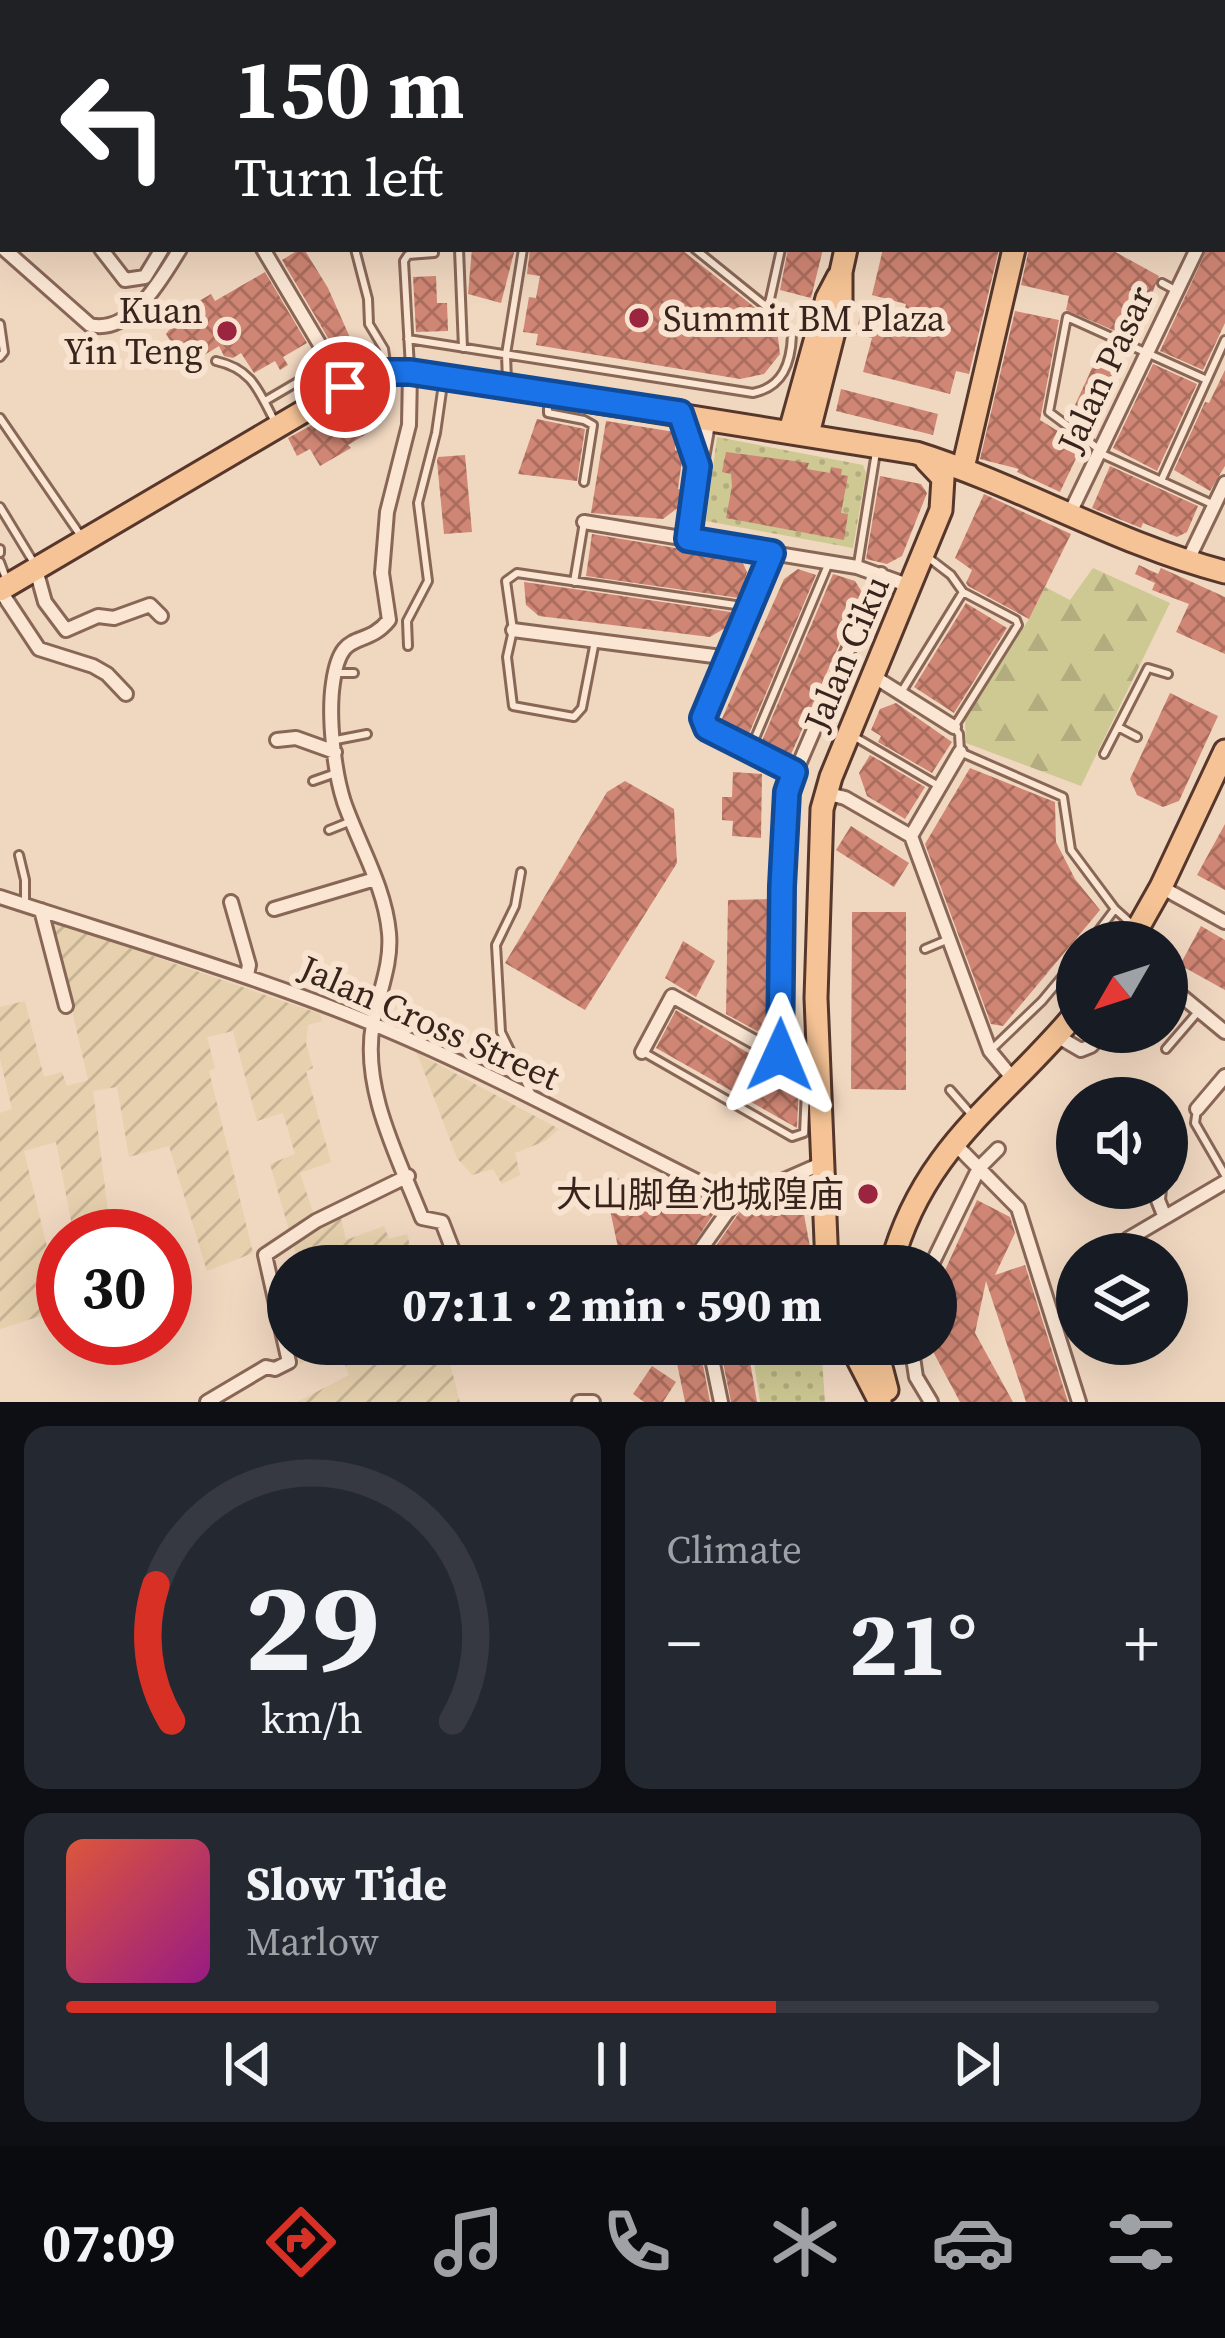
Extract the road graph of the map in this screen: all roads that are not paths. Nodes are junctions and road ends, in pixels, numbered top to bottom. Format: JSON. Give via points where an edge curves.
{"nodes":[{"id":1,"x":7,"y":252,"type":"edge"},
{"id":2,"x":102,"y":252,"type":"edge"},
{"id":3,"x":160,"y":252,"type":"edge"},
{"id":4,"x":178,"y":252,"type":"edge"},
{"id":5,"x":265,"y":252,"type":"edge"},
{"id":6,"x":357,"y":252,"type":"edge"},
{"id":7,"x":459,"y":252,"type":"edge"},
{"id":8,"x":523,"y":252,"type":"edge"},
{"id":9,"x":699,"y":252,"type":"edge"},
{"id":10,"x":780,"y":252,"type":"edge"},
{"id":11,"x":845,"y":252,"type":"edge"},
{"id":12,"x":1012,"y":252,"type":"edge"},
{"id":13,"x":1195,"y":252,"type":"edge"},
{"id":14,"x":434,"y":253,"type":"dead end"},
{"id":15,"x":768,"y":308,"type":"junction"},
{"id":16,"x":0,"y":324,"type":"edge"},
{"id":17,"x":408,"y":339,"type":"junction"},
{"id":18,"x":1225,"y":340,"type":"edge"},
{"id":19,"x":463,"y":347,"type":"junction"},
{"id":20,"x":506,"y":354,"type":"junction"},
{"id":21,"x":1145,"y":354,"type":"junction"},
{"id":22,"x":0,"y":357,"type":"edge"},
{"id":23,"x":216,"y":362,"type":"dead end"},
{"id":24,"x":399,"y":372,"type":"junction"},
{"id":25,"x":445,"y":376,"type":"junction"},
{"id":26,"x":1207,"y":380,"type":"junction"},
{"id":27,"x":507,"y":386,"type":"junction"},
{"id":28,"x":340,"y":390,"type":"junction"},
{"id":29,"x":549,"y":392,"type":"junction"},
{"id":30,"x":265,"y":401,"type":"junction"},
{"id":31,"x":680,"y":413,"type":"junction"},
{"id":32,"x":0,"y":418,"type":"edge"},
{"id":33,"x":709,"y":418,"type":"junction"},
{"id":34,"x":278,"y":426,"type":"junction"},
{"id":35,"x":799,"y":433,"type":"junction"},
{"id":36,"x":877,"y":447,"type":"junction"},
{"id":37,"x":1099,"y":451,"type":"junction"},
{"id":38,"x":916,"y":453,"type":"junction"},
{"id":39,"x":698,"y":466,"type":"junction"},
{"id":40,"x":963,"y":468,"type":"junction"},
{"id":41,"x":1161,"y":481,"type":"junction"},
{"id":42,"x":584,"y":482,"type":"dead end"},
{"id":43,"x":1225,"y":483,"type":"edge"},
{"id":44,"x":1003,"y":488,"type":"junction"},
{"id":45,"x":1212,"y":504,"type":"junction"},
{"id":46,"x":0,"y":507,"type":"edge"},
{"id":47,"x":941,"y":510,"type":"junction"},
{"id":48,"x":1069,"y":515,"type":"junction"},
{"id":49,"x":584,"y":522,"type":"joint"},
{"id":50,"x":83,"y":539,"type":"junction"},
{"id":51,"x":688,"y":539,"type":"junction"},
{"id":52,"x":772,"y":553,"type":"junction"},
{"id":53,"x":923,"y":553,"type":"junction"},
{"id":54,"x":0,"y":555,"type":"edge"},
{"id":55,"x":1187,"y":562,"type":"junction"},
{"id":56,"x":829,"y":563,"type":"junction"},
{"id":57,"x":35,"y":566,"type":"junction"},
{"id":58,"x":857,"y":567,"type":"junction"},
{"id":59,"x":1225,"y":572,"type":"edge"},
{"id":60,"x":881,"y":574,"type":"junction"},
{"id":61,"x":574,"y":581,"type":"junction"},
{"id":62,"x":910,"y":586,"type":"junction"},
{"id":63,"x":4,"y":587,"type":"edge"},
{"id":64,"x":963,"y":592,"type":"junction"},
{"id":65,"x":749,"y":607,"type":"junction"},
{"id":66,"x":161,"y":616,"type":"dead end"},
{"id":67,"x":513,"y":630,"type":"junction"},
{"id":68,"x":595,"y":641,"type":"junction"},
{"id":69,"x":408,"y":646,"type":"dead end"},
{"id":70,"x":729,"y":658,"type":"junction"},
{"id":71,"x":336,"y":673,"type":"junction"},
{"id":72,"x":354,"y":674,"type":"dead end"},
{"id":73,"x":1168,"y":674,"type":"dead end"},
{"id":74,"x":872,"y":676,"type":"junction"},
{"id":75,"x":901,"y":693,"type":"junction"},
{"id":76,"x":126,"y":694,"type":"dead end"},
{"id":77,"x":703,"y":718,"type":"joint"},
{"id":78,"x":954,"y":727,"type":"junction"},
{"id":79,"x":1118,"y":728,"type":"junction"},
{"id":80,"x":849,"y":733,"type":"junction"},
{"id":81,"x":367,"y":734,"type":"dead end"},
{"id":82,"x":1137,"y":737,"type":"dead end"},
{"id":83,"x":277,"y":740,"type":"dead end"},
{"id":84,"x":335,"y":746,"type":"junction"},
{"id":85,"x":750,"y":750,"type":"junction"},
{"id":86,"x":1225,"y":751,"type":"edge"},
{"id":87,"x":960,"y":752,"type":"junction"},
{"id":88,"x":1104,"y":754,"type":"dead end"},
{"id":89,"x":794,"y":772,"type":"junction"},
{"id":90,"x":336,"y":773,"type":"junction"},
{"id":91,"x":313,"y":781,"type":"dead end"},
{"id":92,"x":940,"y":787,"type":"junction"},
{"id":93,"x":1218,"y":788,"type":"edge"},
{"id":94,"x":825,"y":794,"type":"junction"},
{"id":95,"x":352,"y":822,"type":"junction"},
{"id":96,"x":329,"y":830,"type":"dead end"},
{"id":97,"x":911,"y":836,"type":"junction"},
{"id":98,"x":19,"y":855,"type":"dead end"},
{"id":99,"x":521,"y":872,"type":"dead end"},
{"id":100,"x":375,"y":879,"type":"junction"},
{"id":101,"x":1161,"y":887,"type":"junction"},
{"id":102,"x":0,"y":897,"type":"edge"},
{"id":103,"x":231,"y":902,"type":"dead end"},
{"id":104,"x":25,"y":905,"type":"junction"},
{"id":105,"x":274,"y":909,"type":"dead end"},
{"id":106,"x":1115,"y":909,"type":"junction"},
{"id":107,"x":41,"y":910,"type":"junction"},
{"id":108,"x":1106,"y":921,"type":"edge"},
{"id":109,"x":1123,"y":921,"type":"edge"},
{"id":110,"x":1142,"y":921,"type":"edge"},
{"id":111,"x":1225,"y":922,"type":"edge"},
{"id":112,"x":949,"y":940,"type":"junction"},
{"id":113,"x":925,"y":950,"type":"dead end"},
{"id":114,"x":247,"y":975,"type":"junction"},
{"id":115,"x":1056,"y":984,"type":"edge"},
{"id":116,"x":1188,"y":1001,"type":"edge"},
{"id":117,"x":66,"y":1006,"type":"dead end"},
{"id":118,"x":1199,"y":1010,"type":"junction"},
{"id":119,"x":1188,"y":1023,"type":"edge"},
{"id":120,"x":373,"y":1024,"type":"junction"},
{"id":121,"x":1225,"y":1032,"type":"edge"},
{"id":122,"x":1056,"y":1038,"type":"edge"},
{"id":123,"x":990,"y":1051,"type":"junction"},
{"id":124,"x":642,"y":1052,"type":"joint"},
{"id":125,"x":780,"y":1055,"type":"junction"},
{"id":126,"x":813,"y":1074,"type":"junction"},
{"id":127,"x":1225,"y":1076,"type":"edge"},
{"id":128,"x":1013,"y":1080,"type":"junction"},
{"id":129,"x":950,"y":1090,"type":"dead end"},
{"id":130,"x":534,"y":1099,"type":"junction"},
{"id":131,"x":1197,"y":1109,"type":"joint"},
{"id":132,"x":974,"y":1119,"type":"junction"},
{"id":133,"x":954,"y":1142,"type":"junction"},
{"id":134,"x":998,"y":1149,"type":"dead end"},
{"id":135,"x":823,"y":1163,"type":"junction"},
{"id":136,"x":979,"y":1168,"type":"junction"},
{"id":137,"x":1224,"y":1174,"type":"edge"},
{"id":138,"x":408,"y":1176,"type":"junction"},
{"id":139,"x":739,"y":1197,"type":"junction"},
{"id":140,"x":1162,"y":1209,"type":"edge"},
{"id":141,"x":1164,"y":1215,"type":"junction"},
{"id":142,"x":1137,"y":1233,"type":"edge"},
{"id":143,"x":897,"y":1242,"type":"junction"},
{"id":144,"x":451,"y":1245,"type":"edge"},
{"id":145,"x":704,"y":1245,"type":"edge"},
{"id":146,"x":827,"y":1245,"type":"edge"},
{"id":147,"x":895,"y":1245,"type":"edge"},
{"id":148,"x":896,"y":1245,"type":"edge"},
{"id":149,"x":941,"y":1245,"type":"edge"},
{"id":150,"x":714,"y":1365,"type":"edge"},
{"id":151,"x":866,"y":1365,"type":"edge"},
{"id":152,"x":876,"y":1365,"type":"edge"},
{"id":153,"x":914,"y":1365,"type":"edge"},
{"id":154,"x":207,"y":1402,"type":"edge"},
{"id":155,"x":579,"y":1402,"type":"edge"},
{"id":156,"x":593,"y":1402,"type":"edge"},
{"id":157,"x":722,"y":1402,"type":"edge"},
{"id":158,"x":880,"y":1402,"type":"edge"},
{"id":159,"x":893,"y":1402,"type":"edge"},
{"id":160,"x":931,"y":1402,"type":"edge"},
{"id":161,"x":1079,"y":1402,"type":"edge"}],
"edges":[{"from":1,"to":4,"type":"street","via":[[100,328],[134,309]]},
{"from":2,"to":3,"type":"street","via":[[125,280],[145,277]]},
{"from":5,"to":28,"type":"street"},
{"from":6,"to":24,"type":"lane","via":[[369,324]]},
{"from":7,"to":19,"type":"lane"},
{"from":8,"to":20,"type":"lane"},
{"from":9,"to":15,"type":"lane"},
{"from":10,"to":15,"type":"lane"},
{"from":11,"to":35,"type":"main road","via":[[827,298]]},
{"from":12,"to":40,"type":"main road"},
{"from":13,"to":21,"type":"street","name":"Jalan Pasar","via":[[1169,286]]},
{"from":14,"to":17,"type":"lane","via":[[404,261]]},
{"from":15,"to":20,"type":"lane","via":[[792,335],[791,358],[778,383],[753,393]]},
{"from":16,"to":22,"type":"lane"},
{"from":17,"to":19,"type":"lane"},
{"from":17,"to":24,"type":"lane"},
{"from":18,"to":26,"type":"lane"},
{"from":19,"to":20,"type":"lane"},
{"from":20,"to":27,"type":"lane"},
{"from":21,"to":26,"type":"lane"},
{"from":21,"to":37,"type":"street","name":"Jalan Pasar"},
{"from":21,"to":37,"type":"lane","via":[[1067,317],[1048,412]]},
{"from":23,"to":30,"type":"lane","via":[[237,366]]},
{"from":24,"to":25,"type":"main road"},
{"from":24,"to":28,"type":"main road"},
{"from":24,"to":71,"type":"street","via":[[409,425],[387,512],[382,573],[389,620],[346,644]]},
{"from":25,"to":27,"type":"main road"},
{"from":25,"to":69,"type":"lane","via":[[418,503],[428,581],[407,620]]},
{"from":26,"to":41,"type":"lane"},
{"from":27,"to":29,"type":"main road"},
{"from":28,"to":30,"type":"lane","via":[[311,374]]},
{"from":28,"to":34,"type":"main road"},
{"from":29,"to":31,"type":"main road"},
{"from":29,"to":42,"type":"lane","via":[[548,413],[593,425]]},
{"from":30,"to":34,"type":"lane"},
{"from":31,"to":33,"type":"main road"},
{"from":31,"to":39,"type":"street"},
{"from":32,"to":50,"type":"lane"},
{"from":33,"to":35,"type":"main road"},
{"from":33,"to":39,"type":"street"},
{"from":34,"to":50,"type":"main road"},
{"from":35,"to":36,"type":"main road"},
{"from":36,"to":38,"type":"main road"},
{"from":36,"to":58,"type":"lane"},
{"from":37,"to":41,"type":"lane"},
{"from":37,"to":48,"type":"street","name":"Jalan Pasar"},
{"from":38,"to":40,"type":"main road"},
{"from":38,"to":47,"type":"main road","via":[[943,478]]},
{"from":39,"to":51,"type":"street"},
{"from":40,"to":44,"type":"main road"},
{"from":41,"to":45,"type":"lane"},
{"from":43,"to":45,"type":"street"},
{"from":44,"to":47,"type":"main road","via":[[965,490]]},
{"from":44,"to":48,"type":"main road"},
{"from":45,"to":55,"type":"street"},
{"from":46,"to":57,"type":"lane"},
{"from":47,"to":53,"type":"main road","name":"Jalan Ciku"},
{"from":48,"to":55,"type":"main road"},
{"from":49,"to":51,"type":"street"},
{"from":49,"to":61,"type":"lane"},
{"from":50,"to":57,"type":"main road"},
{"from":51,"to":52,"type":"street"},
{"from":52,"to":56,"type":"street"},
{"from":52,"to":65,"type":"street"},
{"from":53,"to":62,"type":"main road","name":"Jalan Ciku"},
{"from":53,"to":64,"type":"lane"},
{"from":54,"to":63,"type":"lane"},
{"from":55,"to":59,"type":"main road"},
{"from":56,"to":58,"type":"street"},
{"from":56,"to":85,"type":"lane"},
{"from":57,"to":63,"type":"main road"},
{"from":57,"to":66,"type":"street","via":[[44,602],[66,630],[150,605]]},
{"from":58,"to":60,"type":"street"},
{"from":60,"to":62,"type":"street"},
{"from":60,"to":89,"type":"street"},
{"from":61,"to":65,"type":"lane"},
{"from":61,"to":67,"type":"lane","via":[[518,573],[506,581]]},
{"from":62,"to":74,"type":"main road","name":"Jalan Ciku"},
{"from":63,"to":76,"type":"street","via":[[39,649],[93,666]]},
{"from":64,"to":75,"type":"lane"},
{"from":64,"to":78,"type":"lane","via":[[1018,625]]},
{"from":65,"to":70,"type":"street"},
{"from":67,"to":68,"type":"street"},
{"from":67,"to":68,"type":"lane","via":[[513,706],[574,717]]},
{"from":68,"to":70,"type":"street"},
{"from":70,"to":77,"type":"street"},
{"from":71,"to":72,"type":"lane"},
{"from":71,"to":84,"type":"street"},
{"from":73,"to":79,"type":"lane","via":[[1148,668]]},
{"from":74,"to":75,"type":"street"},
{"from":74,"to":80,"type":"main road","name":"Jalan Ciku"},
{"from":75,"to":78,"type":"street"},
{"from":77,"to":85,"type":"lane","via":[[707,728]]},
{"from":78,"to":87,"type":"lane"},
{"from":79,"to":82,"type":"lane"},
{"from":79,"to":88,"type":"lane"},
{"from":80,"to":92,"type":"lane"},
{"from":80,"to":94,"type":"main road","name":"Jalan Ciku"},
{"from":81,"to":84,"type":"lane"},
{"from":83,"to":84,"type":"street"},
{"from":84,"to":90,"type":"street"},
{"from":85,"to":89,"type":"lane"},
{"from":86,"to":93,"type":"main road"},
{"from":87,"to":92,"type":"street"},
{"from":87,"to":106,"type":"lane","via":[[1063,797],[1071,850]]},
{"from":89,"to":125,"type":"street","via":[[782,886]]},
{"from":90,"to":91,"type":"lane"},
{"from":90,"to":95,"type":"street"},
{"from":92,"to":97,"type":"street"},
{"from":93,"to":101,"type":"main road"},
{"from":94,"to":97,"type":"street"},
{"from":94,"to":126,"type":"main road","name":"Jalan Ciku"},
{"from":95,"to":96,"type":"lane"},
{"from":95,"to":100,"type":"street"},
{"from":97,"to":112,"type":"street"},
{"from":98,"to":104,"type":"lane"},
{"from":99,"to":130,"type":"lane","via":[[496,945],[500,1021]]},
{"from":100,"to":105,"type":"street"},
{"from":100,"to":120,"type":"street","via":[[390,934]]},
{"from":101,"to":110,"type":"main road"},
{"from":101,"to":111,"type":"street"},
{"from":102,"to":104,"type":"street","name":"Jalan Cross Street"},
{"from":103,"to":114,"type":"street"},
{"from":104,"to":107,"type":"street","name":"Jalan Cross Street"},
{"from":106,"to":108,"type":"lane"},
{"from":106,"to":109,"type":"lane"},
{"from":107,"to":114,"type":"street","name":"Jalan Cross Street"},
{"from":107,"to":117,"type":"street"},
{"from":112,"to":113,"type":"lane"},
{"from":112,"to":123,"type":"street"},
{"from":114,"to":120,"type":"street","name":"Jalan Cross Street"},
{"from":115,"to":123,"type":"lane"},
{"from":116,"to":118,"type":"street"},
{"from":118,"to":119,"type":"lane"},
{"from":118,"to":121,"type":"street"},
{"from":120,"to":130,"type":"street","name":"Jalan Cross Street"},
{"from":120,"to":138,"type":"street","via":[[373,1083]]},
{"from":122,"to":128,"type":"main road"},
{"from":123,"to":128,"type":"street"},
{"from":124,"to":125,"type":"street","via":[[672,996]]},
{"from":124,"to":126,"type":"lane","via":[[792,1137],[804,1133]]},
{"from":125,"to":126,"type":"street"},
{"from":126,"to":135,"type":"main road","name":"Jalan Ciku"},
{"from":127,"to":131,"type":"street"},
{"from":128,"to":132,"type":"main road"},
{"from":129,"to":132,"type":"lane"},
{"from":130,"to":139,"type":"street","name":"Jalan Cross Street"},
{"from":131,"to":137,"type":"lane","via":[[1196,1123]]},
{"from":132,"to":133,"type":"main road"},
{"from":133,"to":136,"type":"street"},
{"from":133,"to":143,"type":"main road"},
{"from":134,"to":136,"type":"street"},
{"from":135,"to":139,"type":"street"},
{"from":135,"to":146,"type":"main road","name":"Jalan Ciku"},
{"from":136,"to":149,"type":"street"},
{"from":136,"to":161,"type":"street","via":[[1018,1208]]},
{"from":137,"to":141,"type":"street"},
{"from":138,"to":144,"type":"street","via":[[422,1218],[442,1222]]},
{"from":138,"to":154,"type":"street","via":[[265,1255],[289,1363],[266,1367]]},
{"from":139,"to":145,"type":"street"},
{"from":140,"to":141,"type":"street"},
{"from":141,"to":142,"type":"street"},
{"from":143,"to":147,"type":"main road"},
{"from":143,"to":148,"type":"main road"},
{"from":150,"to":157,"type":"street"},
{"from":151,"to":158,"type":"main road"},
{"from":152,"to":159,"type":"main road"},
{"from":153,"to":160,"type":"street"},
{"from":155,"to":156,"type":"street"}]}
